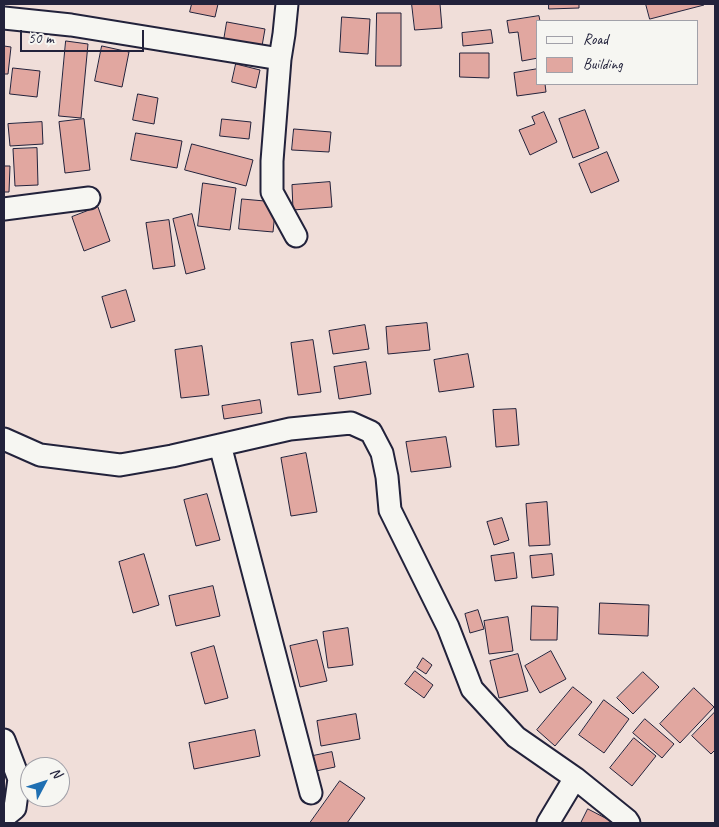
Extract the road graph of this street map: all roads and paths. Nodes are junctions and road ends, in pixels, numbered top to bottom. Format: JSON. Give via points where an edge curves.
{"nodes":[{"id":1,"x":287,"y":4,"type":"edge"},
{"id":2,"x":4,"y":18,"type":"edge"},
{"id":3,"x":280,"y":59,"type":"junction"},
{"id":4,"x":89,"y":198,"type":"dead end"},
{"id":5,"x":4,"y":209,"type":"edge"},
{"id":6,"x":296,"y":236,"type":"dead end"},
{"id":7,"x":4,"y":439,"type":"edge"},
{"id":8,"x":220,"y":445,"type":"junction"},
{"id":9,"x":4,"y":740,"type":"edge"},
{"id":10,"x":576,"y":778,"type":"junction"},
{"id":11,"x":311,"y":794,"type":"dead end"},
{"id":12,"x":4,"y":818,"type":"edge"},
{"id":13,"x":548,"y":823,"type":"edge"},
{"id":14,"x":629,"y":823,"type":"edge"}],
"edges":[{"from":1,"to":3,"type":"street"},
{"from":2,"to":3,"type":"street","via":[[71,25]]},
{"from":3,"to":6,"type":"street","via":[[272,192]]},
{"from":4,"to":5,"type":"street"},
{"from":7,"to":8,"type":"street","via":[[40,455],[120,465]]},
{"from":8,"to":10,"type":"street","via":[[290,429],[351,423],[371,432],[382,452],[390,510],[448,627],[472,689],[516,737]]},
{"from":8,"to":11,"type":"street"},
{"from":9,"to":12,"type":"street","via":[[20,779],[15,808]]},
{"from":10,"to":13,"type":"street"},
{"from":10,"to":14,"type":"street"}]}
